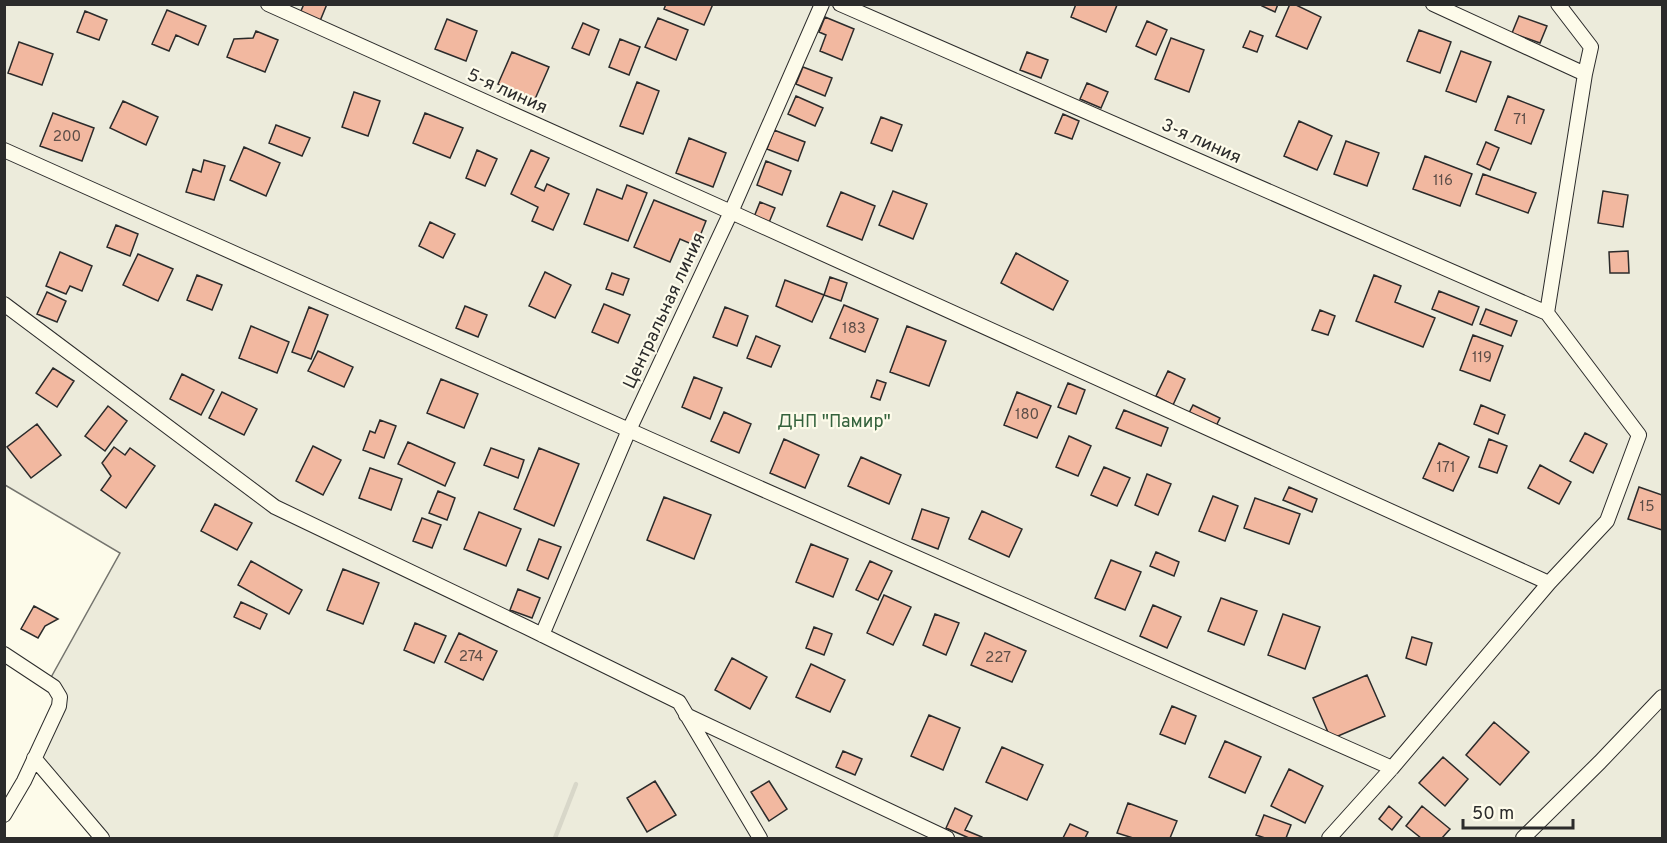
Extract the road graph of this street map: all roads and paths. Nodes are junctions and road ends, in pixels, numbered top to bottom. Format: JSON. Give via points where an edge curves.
{"nodes":[{"id":1,"x":267,"y":4,"type":"edge"},
{"id":2,"x":822,"y":4,"type":"edge"},
{"id":3,"x":840,"y":4,"type":"edge"},
{"id":4,"x":1433,"y":4,"type":"edge"},
{"id":5,"x":1558,"y":4,"type":"edge"},
{"id":6,"x":1585,"y":74,"type":"junction"},
{"id":7,"x":4,"y":150,"type":"edge"},
{"id":8,"x":731,"y":212,"type":"junction"},
{"id":9,"x":4,"y":304,"type":"edge"},
{"id":10,"x":1547,"y":313,"type":"junction"},
{"id":11,"x":629,"y":430,"type":"junction"},
{"id":12,"x":1549,"y":583,"type":"junction"},
{"id":13,"x":542,"y":635,"type":"junction"},
{"id":14,"x":4,"y":654,"type":"edge"},
{"id":15,"x":1662,"y":697,"type":"edge"},
{"id":16,"x":686,"y":715,"type":"junction"},
{"id":17,"x":34,"y":758,"type":"junction"},
{"id":18,"x":1392,"y":768,"type":"junction"},
{"id":19,"x":4,"y":815,"type":"edge"},
{"id":20,"x":102,"y":838,"type":"edge"},
{"id":21,"x":760,"y":838,"type":"edge"},
{"id":22,"x":947,"y":838,"type":"edge"},
{"id":23,"x":1329,"y":838,"type":"edge"},
{"id":24,"x":1523,"y":838,"type":"edge"}],
"edges":[{"from":1,"to":8,"type":"street","name":"5-я линия"},
{"from":2,"to":8,"type":"street","name":"Центральная линия"},
{"from":3,"to":10,"type":"street","name":"3-я линия"},
{"from":4,"to":6,"type":"street"},
{"from":5,"to":6,"type":"street","via":[[1591,47]]},
{"from":6,"to":10,"type":"street"},
{"from":7,"to":11,"type":"street"},
{"from":8,"to":11,"type":"street","name":"Центральная линия"},
{"from":8,"to":12,"type":"street","name":"5-я линия"},
{"from":9,"to":13,"type":"street","via":[[275,507]]},
{"from":10,"to":12,"type":"street","via":[[1639,435],[1607,521]]},
{"from":11,"to":13,"type":"street","name":"Центральная линия"},
{"from":11,"to":18,"type":"street"},
{"from":12,"to":18,"type":"street"},
{"from":13,"to":16,"type":"street","via":[[679,702]]},
{"from":14,"to":17,"type":"street","via":[[54,687],[60,697]]},
{"from":15,"to":24,"type":"street"},
{"from":16,"to":21,"type":"street"},
{"from":16,"to":22,"type":"street"},
{"from":17,"to":19,"type":"street"},
{"from":17,"to":20,"type":"street"},
{"from":18,"to":23,"type":"street"}]}
